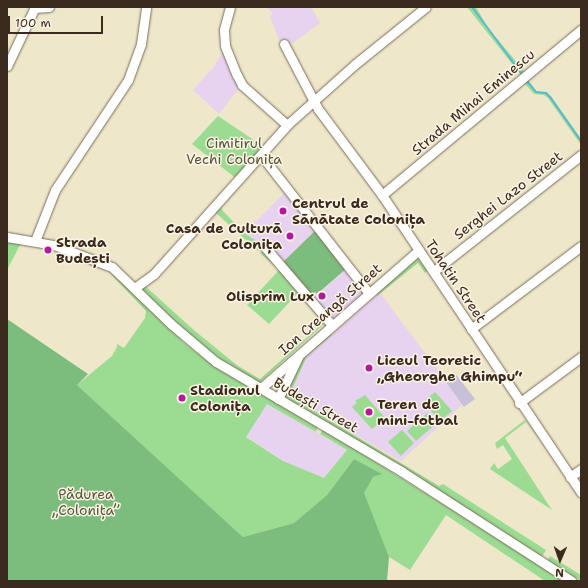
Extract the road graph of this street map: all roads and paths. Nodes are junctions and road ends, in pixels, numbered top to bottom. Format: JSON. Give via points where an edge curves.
{"nodes":[{"id":1,"x":49,"y":7,"type":"edge"},
{"id":2,"x":146,"y":7,"type":"edge"},
{"id":3,"x":230,"y":7,"type":"edge"},
{"id":4,"x":35,"y":8,"type":"edge"},
{"id":5,"x":424,"y":8,"type":"edge"},
{"id":6,"x":581,"y":30,"type":"edge"},
{"id":7,"x":284,"y":44,"type":"dead end"},
{"id":8,"x":7,"y":66,"type":"edge"},
{"id":9,"x":313,"y":100,"type":"junction"},
{"id":10,"x":287,"y":125,"type":"junction"},
{"id":11,"x":261,"y":155,"type":"junction"},
{"id":12,"x":581,"y":156,"type":"edge"},
{"id":13,"x":382,"y":195,"type":"junction"},
{"id":14,"x":7,"y":237,"type":"edge"},
{"id":15,"x":35,"y":240,"type":"junction"},
{"id":16,"x":264,"y":246,"type":"dead end"},
{"id":17,"x":581,"y":246,"type":"edge"},
{"id":18,"x":419,"y":250,"type":"junction"},
{"id":19,"x":434,"y":271,"type":"junction"},
{"id":20,"x":136,"y":288,"type":"junction"},
{"id":21,"x":369,"y":293,"type":"junction"},
{"id":22,"x":331,"y":324,"type":"junction"},
{"id":23,"x":471,"y":329,"type":"junction"},
{"id":24,"x":300,"y":352,"type":"junction"},
{"id":25,"x":581,"y":357,"type":"edge"},
{"id":26,"x":260,"y":389,"type":"junction"},
{"id":27,"x":278,"y":399,"type":"junction"},
{"id":28,"x":519,"y":403,"type":"junction"},
{"id":29,"x":581,"y":469,"type":"edge"},
{"id":30,"x":570,"y":477,"type":"junction"},
{"id":31,"x":581,"y":492,"type":"edge"},
{"id":32,"x":572,"y":581,"type":"edge"}],
"edges":[{"from":1,"to":4,"type":"street"},
{"from":2,"to":15,"type":"street","via":[[141,44],[128,80],[55,190]]},
{"from":3,"to":10,"type":"street","via":[[224,30],[225,46],[237,75],[242,85]]},
{"from":4,"to":8,"type":"street"},
{"from":5,"to":9,"type":"street"},
{"from":6,"to":13,"type":"street","name":"Strada Mihai Eminescu"},
{"from":7,"to":9,"type":"street","name":"Tohatin Street"},
{"from":9,"to":10,"type":"street"},
{"from":9,"to":13,"type":"street","name":"Tohatin Street"},
{"from":10,"to":11,"type":"street"},
{"from":11,"to":20,"type":"street","via":[[154,274]]},
{"from":11,"to":21,"type":"street"},
{"from":12,"to":19,"type":"street","name":"Serghei Lazo Street"},
{"from":13,"to":18,"type":"street","name":"Tohatin Street"},
{"from":14,"to":15,"type":"street","name":"Budești Street"},
{"from":15,"to":20,"type":"street","name":"Budești Street","via":[[101,261]]},
{"from":16,"to":22,"type":"street"},
{"from":17,"to":23,"type":"street"},
{"from":18,"to":19,"type":"street","name":"Tohatin Street"},
{"from":18,"to":21,"type":"street","name":"Ion Creangă Street"},
{"from":19,"to":23,"type":"street","name":"Tohatin Street"},
{"from":20,"to":26,"type":"street","name":"Budești Street","via":[[203,352]]},
{"from":21,"to":22,"type":"street","name":"Ion Creangă Street"},
{"from":22,"to":24,"type":"street","name":"Ion Creangă Street"},
{"from":23,"to":28,"type":"street","name":"Tohatin Street"},
{"from":24,"to":26,"type":"street","name":"Ion Creangă Street"},
{"from":24,"to":27,"type":"street"},
{"from":25,"to":28,"type":"street"},
{"from":26,"to":27,"type":"street","name":"Budești Street"},
{"from":27,"to":32,"type":"street","name":"Budești Street","via":[[401,471]]},
{"from":28,"to":30,"type":"street","name":"Tohatin Street"},
{"from":29,"to":30,"type":"street"},
{"from":30,"to":31,"type":"street","name":"Tohatin Street"}]}
